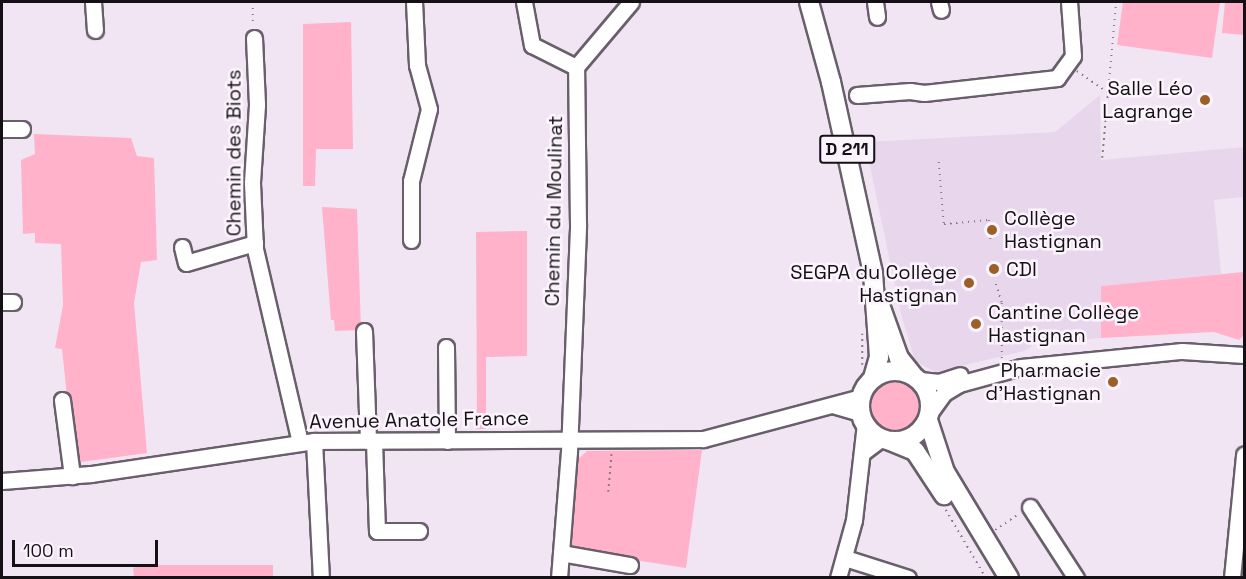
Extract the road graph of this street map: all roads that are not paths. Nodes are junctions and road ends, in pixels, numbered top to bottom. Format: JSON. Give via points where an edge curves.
{"nodes":[{"id":1,"x":93,"y":2,"type":"edge"},
{"id":2,"x":414,"y":2,"type":"edge"},
{"id":3,"x":524,"y":2,"type":"edge"},
{"id":4,"x":631,"y":2,"type":"edge"},
{"id":5,"x":809,"y":2,"type":"edge"},
{"id":6,"x":875,"y":2,"type":"edge"},
{"id":7,"x":1069,"y":2,"type":"edge"},
{"id":8,"x":877,"y":17,"type":"dead end"},
{"id":9,"x":95,"y":30,"type":"dead end"},
{"id":10,"x":254,"y":38,"type":"road end"},
{"id":11,"x":576,"y":67,"type":"junction"},
{"id":12,"x":857,"y":95,"type":"dead end"},
{"id":13,"x":2,"y":129,"type":"edge"},
{"id":14,"x":22,"y":129,"type":"dead end"},
{"id":15,"x":411,"y":240,"type":"dead end"},
{"id":16,"x":255,"y":243,"type":"junction"},
{"id":17,"x":182,"y":247,"type":"dead end"},
{"id":18,"x":877,"y":298,"type":"junction"},
{"id":19,"x":364,"y":331,"type":"dead end"},
{"id":20,"x":446,"y":347,"type":"dead end"},
{"id":21,"x":1245,"y":348,"type":"edge"},
{"id":22,"x":1245,"y":355,"type":"edge"},
{"id":23,"x":867,"y":373,"type":"junction"},
{"id":24,"x":916,"y":377,"type":"junction"},
{"id":25,"x":62,"y":400,"type":"dead end"},
{"id":26,"x":862,"y":411,"type":"junction"},
{"id":27,"x":929,"y":415,"type":"junction"},
{"id":28,"x":569,"y":440,"type":"junction"},
{"id":29,"x":886,"y":440,"type":"junction"},
{"id":30,"x":371,"y":441,"type":"junction"},
{"id":31,"x":447,"y":441,"type":"junction"},
{"id":32,"x":307,"y":442,"type":"junction"},
{"id":33,"x":862,"y":453,"type":"junction"},
{"id":34,"x":1245,"y":455,"type":"edge"},
{"id":35,"x":72,"y":476,"type":"junction"},
{"id":36,"x":2,"y":481,"type":"edge"},
{"id":37,"x":1030,"y":507,"type":"road end"},
{"id":38,"x":419,"y":531,"type":"dead end"},
{"id":39,"x":561,"y":553,"type":"junction"},
{"id":40,"x":845,"y":558,"type":"junction"},
{"id":41,"x":630,"y":565,"type":"dead end"},
{"id":42,"x":321,"y":578,"type":"edge"},
{"id":43,"x":559,"y":578,"type":"edge"},
{"id":44,"x":838,"y":578,"type":"edge"},
{"id":45,"x":908,"y":578,"type":"edge"},
{"id":46,"x":997,"y":578,"type":"edge"},
{"id":47,"x":1009,"y":578,"type":"edge"},
{"id":48,"x":1076,"y":578,"type":"edge"},
{"id":49,"x":1232,"y":578,"type":"edge"}],
"edges":[{"from":1,"to":9,"type":"street"},
{"from":2,"to":15,"type":"street","via":[[417,65],[429,109],[411,181]]},
{"from":3,"to":11,"type":"street","via":[[532,45]]},
{"from":4,"to":11,"type":"street"},
{"from":5,"to":18,"type":"main road","number":"D 211","via":[[831,82]]},
{"from":6,"to":8,"type":"street"},
{"from":7,"to":12,"type":"street","via":[[1074,46],[1069,66],[1057,78],[1041,83],[924,93]]},
{"from":10,"to":16,"type":"street","name":"Chemin des Biots"},
{"from":11,"to":28,"type":"street","name":"Chemin du Moulinat","via":[[578,224]]},
{"from":13,"to":14,"type":"street"},
{"from":16,"to":17,"type":"street","via":[[186,263]]},
{"from":16,"to":32,"type":"street","name":"Chemin des Biots","via":[[273,338]]},
{"from":18,"to":23,"type":"main road","number":"D 211","via":[[879,357]]},
{"from":18,"to":24,"type":"main road","number":"D 211","via":[[899,357]]},
{"from":19,"to":30,"type":"street"},
{"from":20,"to":31,"type":"street"},
{"from":21,"to":24,"type":"street","via":[[1192,344],[1132,348],[1020,359],[939,382]]},
{"from":22,"to":27,"type":"street","via":[[1182,351],[1021,368],[959,384],[944,393]]},
{"from":23,"to":24,"type":"main road","via":[[892,370]]},
{"from":23,"to":26,"type":"main road"},
{"from":24,"to":27,"type":"main road","via":[[931,400]]},
{"from":25,"to":35,"type":"street"},
{"from":26,"to":28,"type":"street","name":"Avenue Anatole France","via":[[836,406],[704,439]]},
{"from":26,"to":29,"type":"main road"},
{"from":26,"to":33,"type":"street"},
{"from":27,"to":29,"type":"main road","via":[[913,437]]},
{"from":27,"to":47,"type":"main road","via":[[945,472]]},
{"from":28,"to":31,"type":"street","name":"Avenue Anatole France"},
{"from":28,"to":39,"type":"street","name":"Chemin du Moulinat"},
{"from":29,"to":33,"type":"street"},
{"from":29,"to":46,"type":"main road","via":[[915,451],[923,460]]},
{"from":30,"to":31,"type":"street","name":"Avenue Anatole France"},
{"from":30,"to":32,"type":"street","name":"Avenue Anatole France"},
{"from":30,"to":38,"type":"street","via":[[377,531]]},
{"from":32,"to":35,"type":"street","name":"Avenue Anatole France"},
{"from":32,"to":42,"type":"street","name":"Chemin des Biots"},
{"from":33,"to":40,"type":"street"},
{"from":34,"to":49,"type":"street"},
{"from":35,"to":36,"type":"street","name":"Avenue Anatole France"},
{"from":37,"to":48,"type":"street"},
{"from":39,"to":41,"type":"street"},
{"from":39,"to":43,"type":"street","name":"Chemin du Moulinat"},
{"from":40,"to":44,"type":"street"},
{"from":40,"to":45,"type":"street"}]}
